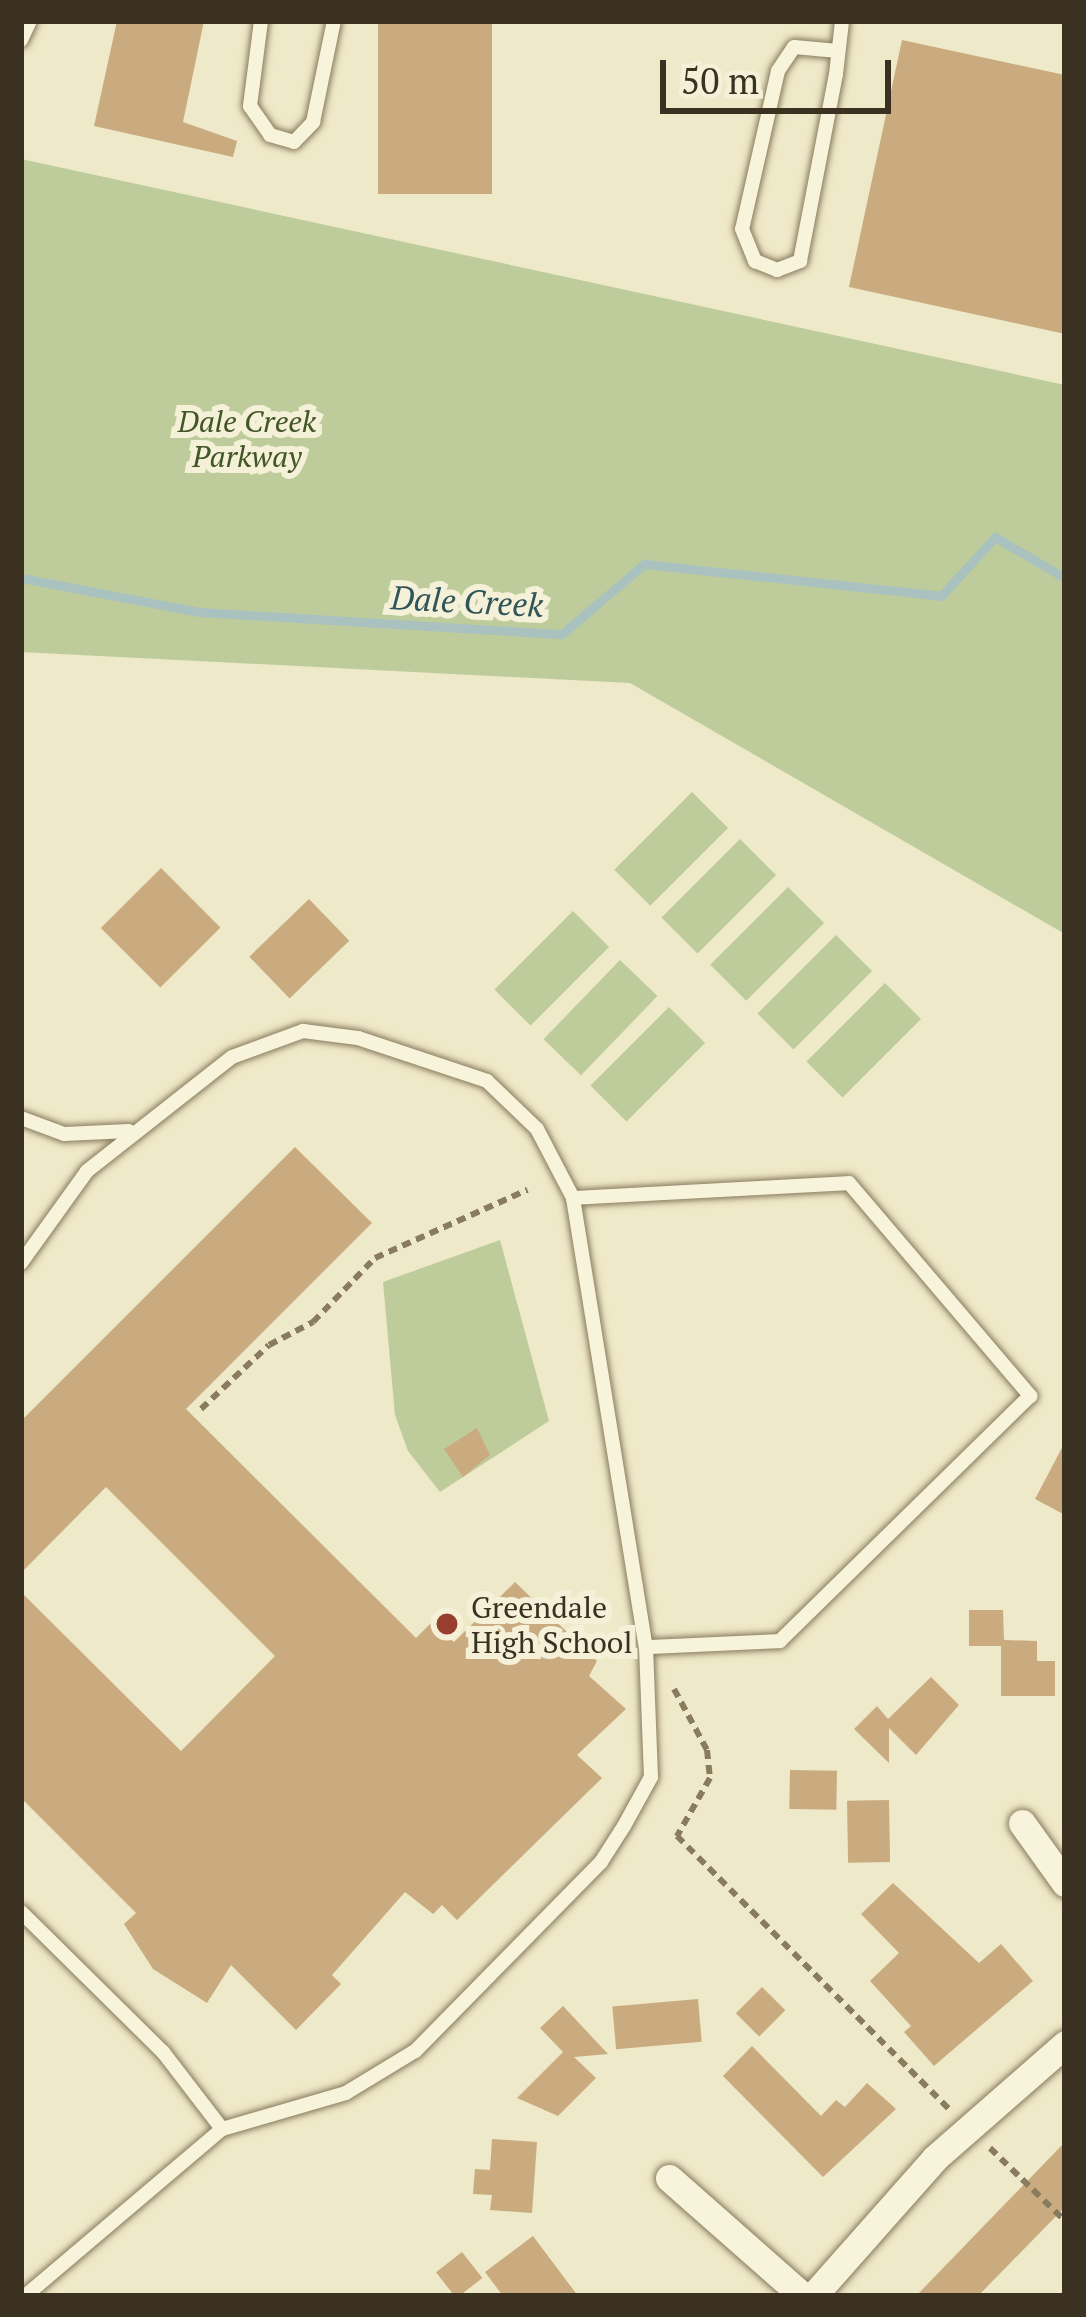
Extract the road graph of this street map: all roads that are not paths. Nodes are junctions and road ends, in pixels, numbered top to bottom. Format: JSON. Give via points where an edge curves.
{"nodes":[{"id":1,"x":31,"y":21,"type":"edge"},
{"id":2,"x":262,"y":21,"type":"edge"},
{"id":3,"x":334,"y":21,"type":"edge"},
{"id":4,"x":842,"y":21,"type":"edge"},
{"id":5,"x":21,"y":40,"type":"edge"},
{"id":6,"x":838,"y":51,"type":"junction"},
{"id":7,"x":21,"y":1118,"type":"edge"},
{"id":8,"x":129,"y":1131,"type":"junction"},
{"id":9,"x":573,"y":1198,"type":"junction"},
{"id":10,"x":21,"y":1263,"type":"edge"},
{"id":11,"x":646,"y":1647,"type":"junction"},
{"id":12,"x":1022,"y":1823,"type":"dead end"},
{"id":13,"x":1065,"y":1883,"type":"edge"},
{"id":14,"x":21,"y":1912,"type":"edge"},
{"id":15,"x":1065,"y":2044,"type":"edge"},
{"id":16,"x":222,"y":2129,"type":"junction"},
{"id":17,"x":669,"y":2178,"type":"dead end"},
{"id":18,"x":25,"y":2296,"type":"edge"},
{"id":19,"x":803,"y":2296,"type":"edge"},
{"id":20,"x":813,"y":2296,"type":"edge"}],
"edges":[{"from":1,"to":5,"type":"lane"},
{"from":2,"to":3,"type":"lane","via":[[249,75],[256,122],[283,141],[302,140]]},
{"from":4,"to":6,"type":"lane"},
{"from":6,"to":6,"type":"lane","via":[[800,262],[777,270],[755,262],[742,229],[778,71],[794,46]]},
{"from":7,"to":8,"type":"lane","via":[[64,1134]]},
{"from":8,"to":9,"type":"lane","via":[[232,1057],[304,1031],[358,1038],[487,1081],[537,1129]]},
{"from":8,"to":10,"type":"lane","via":[[87,1171]]},
{"from":9,"to":11,"type":"lane"},
{"from":9,"to":11,"type":"lane","via":[[849,1183],[1030,1396],[780,1641]]},
{"from":11,"to":16,"type":"lane","via":[[651,1777],[601,1862],[416,2051],[346,2093]]},
{"from":12,"to":13,"type":"street"},
{"from":14,"to":16,"type":"lane","via":[[163,2052]]},
{"from":15,"to":20,"type":"street","via":[[934,2158]]},
{"from":16,"to":18,"type":"lane"},
{"from":17,"to":19,"type":"street"}]}
